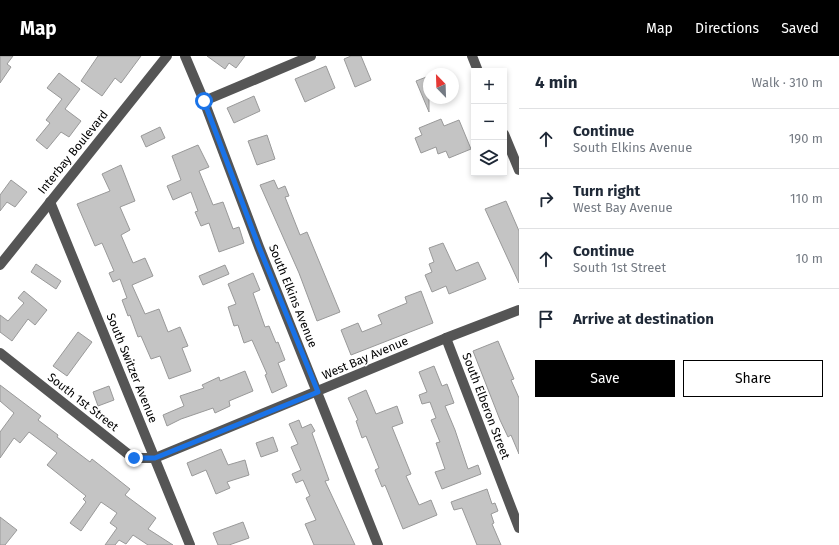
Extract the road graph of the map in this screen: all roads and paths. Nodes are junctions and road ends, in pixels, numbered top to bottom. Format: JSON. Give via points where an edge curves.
{"nodes":[{"id":1,"x":167,"y":56,"type":"edge"},
{"id":2,"x":185,"y":56,"type":"edge"},
{"id":3,"x":311,"y":56,"type":"edge"},
{"id":4,"x":472,"y":56,"type":"edge"},
{"id":5,"x":477,"y":68,"type":"edge"},
{"id":6,"x":204,"y":101,"type":"junction"},
{"id":7,"x":506,"y":140,"type":"edge"},
{"id":8,"x":519,"y":170,"type":"edge"},
{"id":9,"x":50,"y":202,"type":"junction"},
{"id":10,"x":0,"y":265,"type":"edge"},
{"id":11,"x":519,"y":310,"type":"edge"},
{"id":12,"x":446,"y":338,"type":"junction"},
{"id":13,"x":0,"y":353,"type":"edge"},
{"id":14,"x":318,"y":392,"type":"junction"},
{"id":15,"x":155,"y":458,"type":"junction"},
{"id":16,"x":519,"y":528,"type":"edge"},
{"id":17,"x":190,"y":545,"type":"edge"},
{"id":18,"x":378,"y":545,"type":"edge"}],
"edges":[{"from":1,"to":9,"type":"street","name":"Interbay Boulevard"},
{"from":2,"to":6,"type":"street","name":"South Elkins Avenue"},
{"from":3,"to":6,"type":"street"},
{"from":4,"to":5,"type":"street"},
{"from":6,"to":14,"type":"street","name":"South Elkins Avenue","via":[[259,247]]},
{"from":7,"to":8,"type":"street"},
{"from":9,"to":10,"type":"street","name":"Interbay Boulevard"},
{"from":9,"to":15,"type":"street","name":"South Switzer Avenue"},
{"from":11,"to":12,"type":"street","name":"West Bay Avenue"},
{"from":12,"to":14,"type":"street","name":"West Bay Avenue"},
{"from":12,"to":16,"type":"street","name":"South Elberon Street"},
{"from":13,"to":15,"type":"street","name":"South 1st Street","via":[[134,458]]},
{"from":14,"to":15,"type":"street","name":"West Bay Avenue"},
{"from":14,"to":18,"type":"street","name":"South Elkins Avenue"},
{"from":15,"to":17,"type":"street","name":"South Switzer Avenue"}]}
